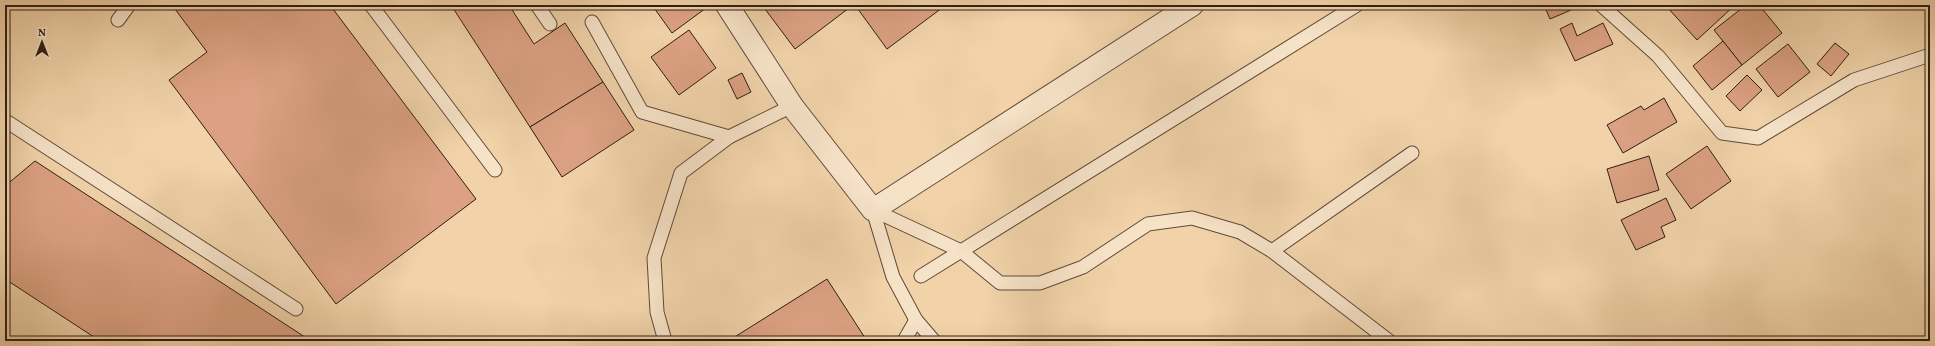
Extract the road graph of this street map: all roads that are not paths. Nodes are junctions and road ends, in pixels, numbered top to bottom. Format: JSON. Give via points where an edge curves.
{"nodes":[{"id":1,"x":129,"y":5,"type":"edge"},
{"id":2,"x":371,"y":5,"type":"edge"},
{"id":3,"x":537,"y":5,"type":"edge"},
{"id":4,"x":727,"y":5,"type":"edge"},
{"id":5,"x":1192,"y":5,"type":"edge"},
{"id":6,"x":1357,"y":5,"type":"edge"},
{"id":7,"x":1601,"y":5,"type":"edge"},
{"id":8,"x":118,"y":20,"type":"dead end"},
{"id":9,"x":592,"y":22,"type":"dead end"},
{"id":10,"x":550,"y":24,"type":"dead end"},
{"id":11,"x":1930,"y":55,"type":"edge"},
{"id":12,"x":792,"y":106,"type":"junction"},
{"id":13,"x":5,"y":126,"type":"edge"},
{"id":14,"x":729,"y":137,"type":"junction"},
{"id":15,"x":1412,"y":153,"type":"dead end"},
{"id":16,"x":495,"y":170,"type":"dead end"},
{"id":17,"x":873,"y":210,"type":"junction"},
{"id":18,"x":961,"y":251,"type":"junction"},
{"id":19,"x":1272,"y":251,"type":"junction"},
{"id":20,"x":921,"y":276,"type":"dead end"},
{"id":21,"x":296,"y":310,"type":"dead end"},
{"id":22,"x":916,"y":320,"type":"junction"},
{"id":23,"x":665,"y":341,"type":"edge"},
{"id":24,"x":904,"y":341,"type":"edge"},
{"id":25,"x":934,"y":341,"type":"edge"},
{"id":26,"x":1389,"y":341,"type":"edge"}],
"edges":[{"from":1,"to":8,"type":"lane"},
{"from":2,"to":16,"type":"lane"},
{"from":3,"to":10,"type":"lane"},
{"from":4,"to":12,"type":"street"},
{"from":5,"to":17,"type":"street"},
{"from":6,"to":18,"type":"lane"},
{"from":7,"to":11,"type":"lane","via":[[1658,56],[1722,133],[1758,138],[1854,80]]},
{"from":9,"to":14,"type":"lane","via":[[642,112]]},
{"from":12,"to":14,"type":"lane"},
{"from":12,"to":17,"type":"street"},
{"from":13,"to":21,"type":"lane","via":[[9,123]]},
{"from":14,"to":23,"type":"lane","via":[[681,173],[656,251],[654,258],[657,312]]},
{"from":15,"to":19,"type":"lane"},
{"from":17,"to":18,"type":"lane"},
{"from":17,"to":22,"type":"lane","via":[[893,277]]},
{"from":18,"to":19,"type":"lane","via":[[1000,282],[1040,283],[1083,267],[1148,224],[1192,218],[1240,232]]},
{"from":18,"to":20,"type":"lane"},
{"from":19,"to":26,"type":"lane"},
{"from":22,"to":24,"type":"lane"},
{"from":22,"to":25,"type":"lane"}]}
